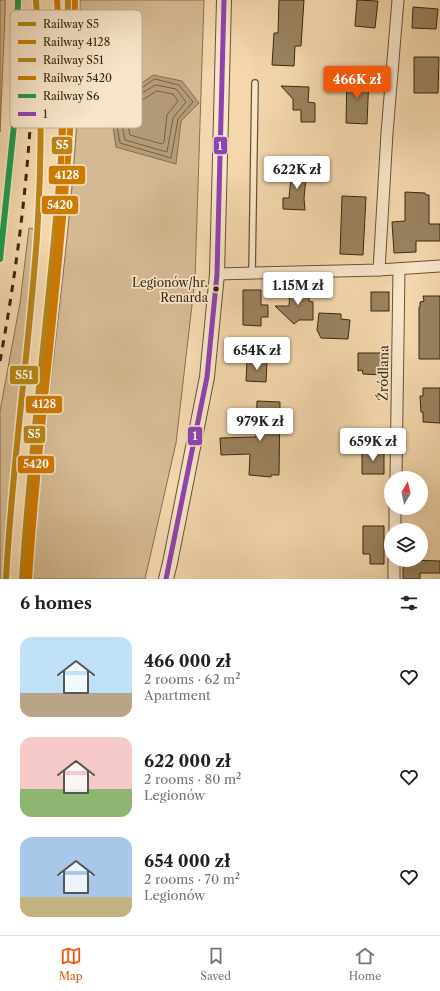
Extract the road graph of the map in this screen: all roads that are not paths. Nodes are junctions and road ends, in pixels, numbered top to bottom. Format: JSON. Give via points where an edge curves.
{"nodes":[{"id":1,"x":224,"y":0,"type":"edge"},
{"id":2,"x":398,"y":0,"type":"edge"},
{"id":3,"x":255,"y":83,"type":"dead end"},
{"id":4,"x":440,"y":266,"type":"edge"},
{"id":5,"x":399,"y":269,"type":"junction"},
{"id":6,"x":379,"y":270,"type":"junction"},
{"id":7,"x":252,"y":273,"type":"junction"},
{"id":8,"x":217,"y":274,"type":"junction"},
{"id":9,"x":396,"y":471,"type":"edge"},
{"id":10,"x":394,"y":567,"type":"edge"},
{"id":11,"x":166,"y":579,"type":"edge"},
{"id":12,"x":394,"y":579,"type":"edge"}],
"edges":[{"from":1,"to":8,"type":"street"},
{"from":2,"to":6,"type":"street"},
{"from":3,"to":7,"type":"lane"},
{"from":4,"to":5,"type":"street"},
{"from":5,"to":6,"type":"street"},
{"from":5,"to":9,"type":"street","name":"Źródlana"},
{"from":6,"to":7,"type":"street"},
{"from":7,"to":8,"type":"street"},
{"from":8,"to":11,"type":"street","via":[[207,377]]},
{"from":10,"to":12,"type":"street"}]}
